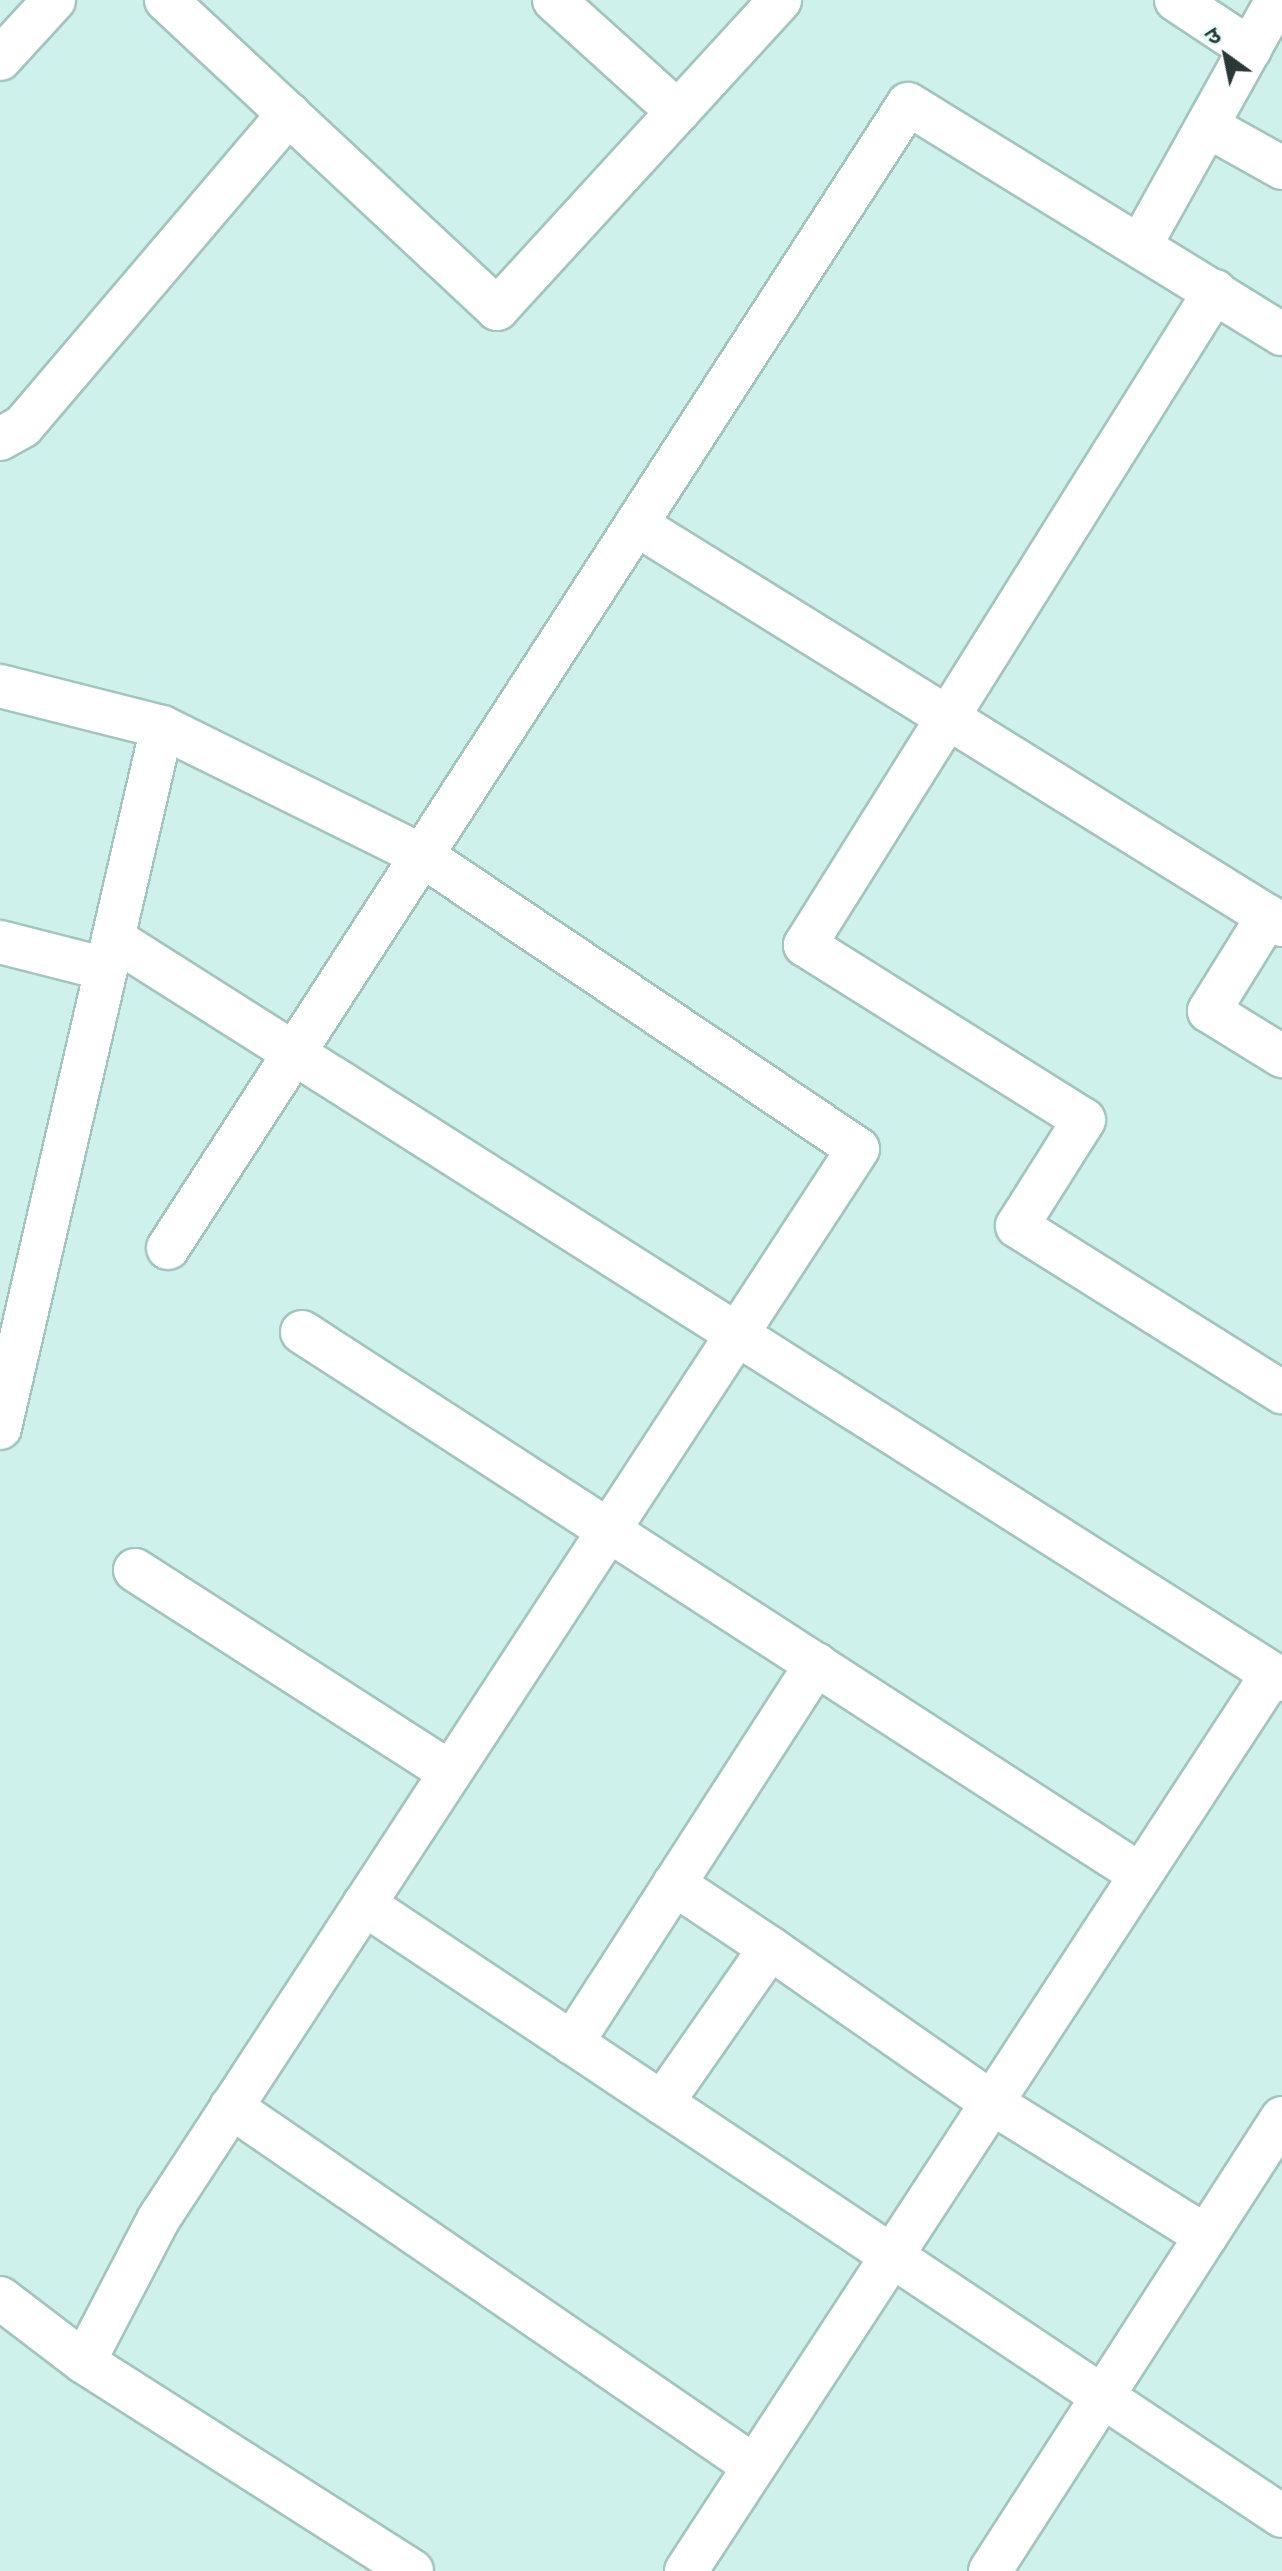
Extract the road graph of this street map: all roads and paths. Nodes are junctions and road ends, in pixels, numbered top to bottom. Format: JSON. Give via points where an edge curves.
{"nodes":[{"id":1,"x":54,"y":0,"type":"edge"},
{"id":2,"x":166,"y":0,"type":"edge"},
{"id":3,"x":554,"y":0,"type":"edge"},
{"id":4,"x":780,"y":0,"type":"edge"},
{"id":5,"x":1176,"y":0,"type":"edge"},
{"id":6,"x":1277,"y":0,"type":"edge"},
{"id":7,"x":1250,"y":49,"type":"junction"},
{"id":8,"x":0,"y":59,"type":"edge"},
{"id":9,"x":678,"y":112,"type":"junction"},
{"id":10,"x":289,"y":114,"type":"junction"},
{"id":11,"x":1207,"y":126,"type":"junction"},
{"id":12,"x":1282,"y":168,"type":"edge"},
{"id":13,"x":1140,"y":246,"type":"junction"},
{"id":14,"x":1215,"y":291,"type":"junction"},
{"id":15,"x":1282,"y":334,"type":"edge"},
{"id":16,"x":0,"y":439,"type":"edge"},
{"id":17,"x":637,"y":525,"type":"junction"},
{"id":18,"x":0,"y":686,"type":"edge"},
{"id":19,"x":947,"y":717,"type":"junction"},
{"id":20,"x":162,"y":727,"type":"junction"},
{"id":21,"x":423,"y":856,"type":"junction"},
{"id":22,"x":1275,"y":920,"type":"edge"},
{"id":23,"x":0,"y":942,"type":"edge"},
{"id":24,"x":110,"y":954,"type":"junction"},
{"id":25,"x":294,"y":1053,"type":"junction"},
{"id":26,"x":1282,"y":1056,"type":"edge"},
{"id":27,"x":168,"y":1248,"type":"dead end"},
{"id":28,"x":302,"y":1332,"type":"dead end"},
{"id":29,"x":737,"y":1334,"type":"junction"},
{"id":30,"x":5,"y":1386,"type":"edge"},
{"id":31,"x":1282,"y":1392,"type":"edge"},
{"id":32,"x":0,"y":1428,"type":"edge"},
{"id":33,"x":608,"y":1530,"type":"junction"},
{"id":34,"x":135,"y":1570,"type":"dead end"},
{"id":35,"x":816,"y":1664,"type":"junction"},
{"id":36,"x":1277,"y":1677,"type":"edge"},
{"id":37,"x":450,"y":1772,"type":"junction"},
{"id":38,"x":1141,"y":1875,"type":"junction"},
{"id":39,"x":674,"y":1884,"type":"junction"},
{"id":40,"x":364,"y":1904,"type":"junction"},
{"id":41,"x":770,"y":1948,"type":"junction"},
{"id":42,"x":572,"y":2043,"type":"junction"},
{"id":43,"x":662,"y":2103,"type":"junction"},
{"id":44,"x":992,"y":2103,"type":"junction"},
{"id":45,"x":231,"y":2107,"type":"junction"},
{"id":46,"x":1282,"y":2118,"type":"edge"},
{"id":47,"x":1206,"y":2236,"type":"junction"},
{"id":48,"x":892,"y":2256,"type":"junction"},
{"id":49,"x":0,"y":2298,"type":"edge"},
{"id":50,"x":84,"y":2362,"type":"junction"},
{"id":51,"x":1103,"y":2397,"type":"junction"},
{"id":52,"x":754,"y":2466,"type":"junction"},
{"id":53,"x":1282,"y":2516,"type":"edge"},
{"id":54,"x":412,"y":2571,"type":"edge"},
{"id":55,"x":686,"y":2571,"type":"edge"},
{"id":56,"x":990,"y":2571,"type":"edge"}],
"edges":[{"from":1,"to":8,"type":"street"},
{"from":2,"to":10,"type":"street"},
{"from":3,"to":9,"type":"street"},
{"from":4,"to":9,"type":"street"},
{"from":5,"to":7,"type":"street"},
{"from":6,"to":7,"type":"street"},
{"from":7,"to":11,"type":"street"},
{"from":9,"to":10,"type":"street","via":[[497,309]]},
{"from":10,"to":16,"type":"street","via":[[23,426]]},
{"from":11,"to":12,"type":"street"},
{"from":11,"to":13,"type":"street"},
{"from":13,"to":14,"type":"street"},
{"from":13,"to":17,"type":"street","via":[[908,104]]},
{"from":14,"to":15,"type":"street"},
{"from":14,"to":19,"type":"street"},
{"from":17,"to":19,"type":"street"},
{"from":17,"to":21,"type":"street"},
{"from":18,"to":20,"type":"street"},
{"from":19,"to":22,"type":"street"},
{"from":19,"to":31,"type":"street","via":[[805,945],[1084,1120],[1017,1226]]},
{"from":20,"to":21,"type":"street"},
{"from":20,"to":24,"type":"street"},
{"from":21,"to":25,"type":"street"},
{"from":21,"to":29,"type":"street","via":[[858,1149]]},
{"from":22,"to":26,"type":"street","via":[[1209,1011]]},
{"from":23,"to":24,"type":"street"},
{"from":24,"to":25,"type":"street"},
{"from":24,"to":30,"type":"street"},
{"from":25,"to":27,"type":"street"},
{"from":25,"to":29,"type":"street"},
{"from":28,"to":33,"type":"street"},
{"from":29,"to":33,"type":"street"},
{"from":29,"to":36,"type":"street"},
{"from":30,"to":32,"type":"street"},
{"from":33,"to":35,"type":"street"},
{"from":33,"to":37,"type":"street"},
{"from":34,"to":37,"type":"street"},
{"from":35,"to":38,"type":"street"},
{"from":35,"to":39,"type":"street"},
{"from":36,"to":38,"type":"street"},
{"from":37,"to":40,"type":"street"},
{"from":38,"to":44,"type":"street"},
{"from":39,"to":41,"type":"street"},
{"from":39,"to":42,"type":"street"},
{"from":40,"to":42,"type":"street"},
{"from":40,"to":45,"type":"street"},
{"from":41,"to":43,"type":"street"},
{"from":41,"to":44,"type":"street"},
{"from":42,"to":43,"type":"street"},
{"from":43,"to":48,"type":"street"},
{"from":44,"to":47,"type":"street"},
{"from":44,"to":48,"type":"street"},
{"from":45,"to":50,"type":"street","via":[[158,2220]]},
{"from":45,"to":52,"type":"street"},
{"from":46,"to":47,"type":"street"},
{"from":47,"to":51,"type":"street"},
{"from":48,"to":51,"type":"street"},
{"from":48,"to":52,"type":"street"},
{"from":49,"to":50,"type":"street"},
{"from":50,"to":54,"type":"street"},
{"from":51,"to":53,"type":"street"},
{"from":51,"to":56,"type":"street"},
{"from":52,"to":55,"type":"street"}]}
